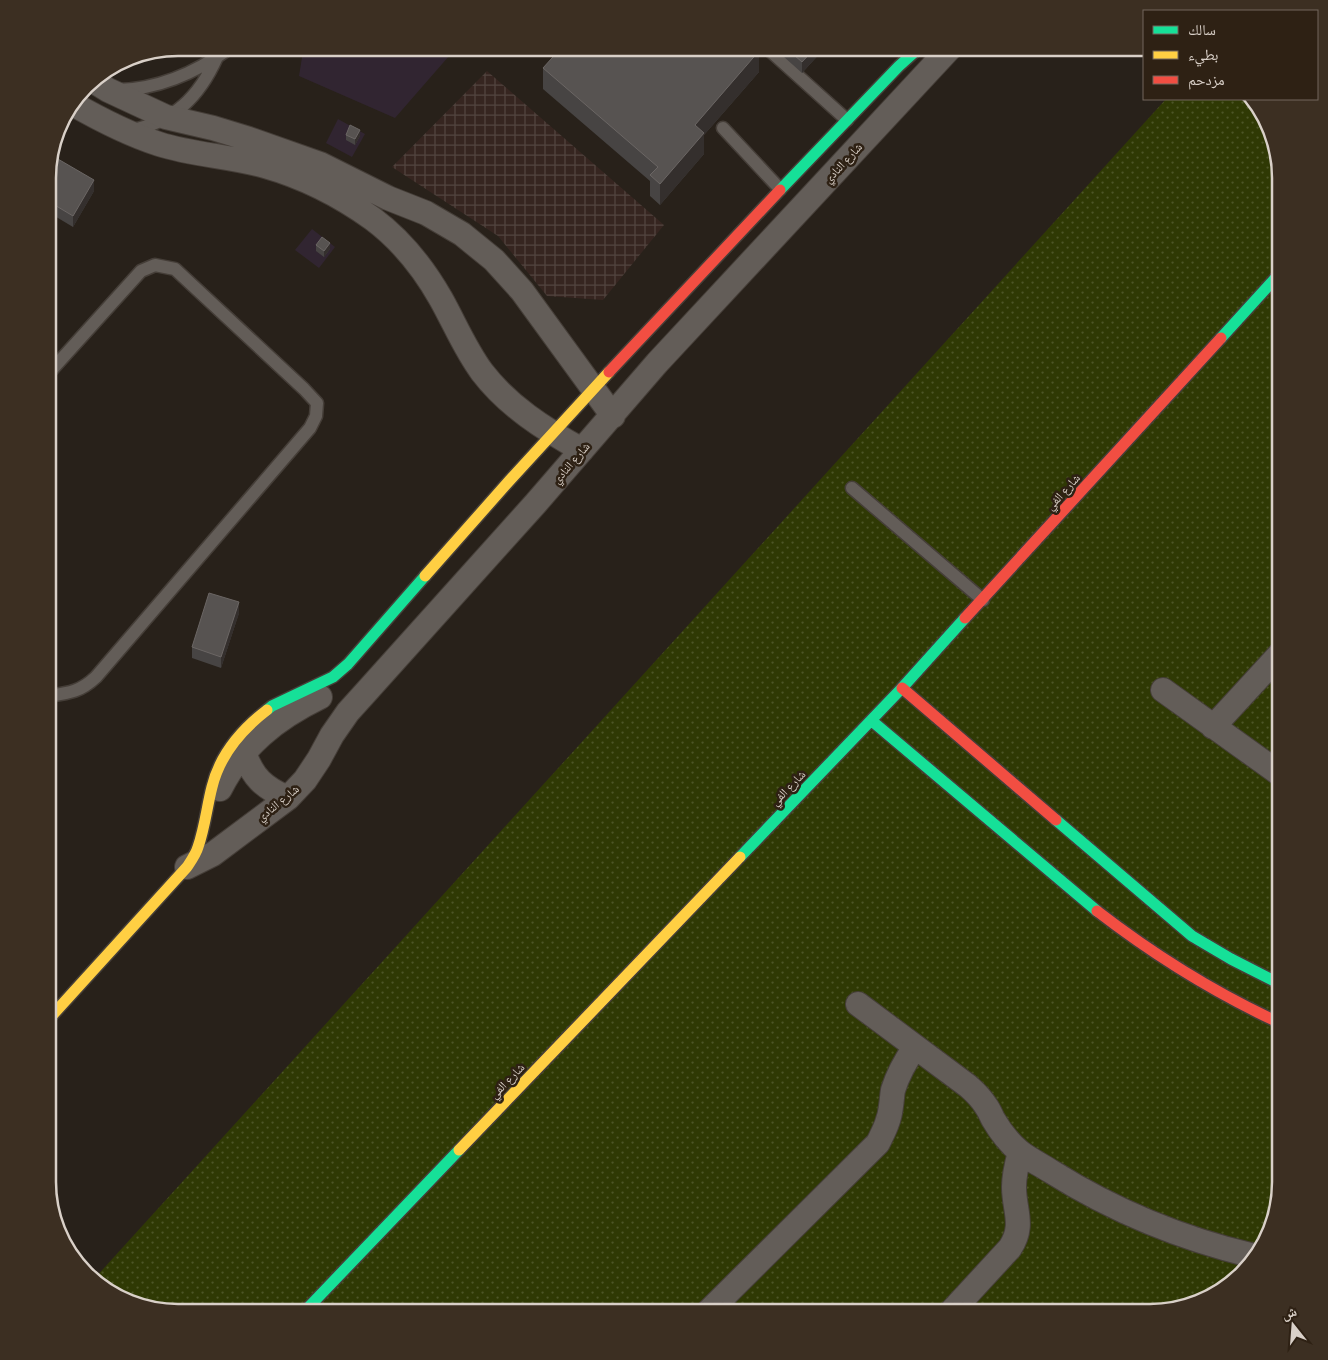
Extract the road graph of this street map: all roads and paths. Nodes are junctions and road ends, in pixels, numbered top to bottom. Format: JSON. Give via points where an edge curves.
{"nodes":[{"id":1,"x":217,"y":57,"type":"joint"},
{"id":2,"x":777,"y":57,"type":"edge"},
{"id":3,"x":909,"y":57,"type":"edge"},
{"id":4,"x":942,"y":57,"type":"edge"},
{"id":5,"x":100,"y":85,"type":"edge"},
{"id":6,"x":79,"y":107,"type":"edge"},
{"id":7,"x":166,"y":117,"type":"junction"},
{"id":8,"x":847,"y":120,"type":"junction"},
{"id":9,"x":723,"y":128,"type":"dead end"},
{"id":10,"x":124,"y":132,"type":"junction"},
{"id":11,"x":780,"y":189,"type":"junction"},
{"id":12,"x":1272,"y":282,"type":"edge"},
{"id":13,"x":57,"y":364,"type":"edge"},
{"id":14,"x":594,"y":389,"type":"junction"},
{"id":15,"x":613,"y":416,"type":"junction"},
{"id":16,"x":553,"y":434,"type":"junction"},
{"id":17,"x":582,"y":450,"type":"junction"},
{"id":18,"x":852,"y":488,"type":"dead end"},
{"id":19,"x":982,"y":600,"type":"junction"},
{"id":20,"x":1272,"y":663,"type":"edge"},
{"id":21,"x":348,"y":664,"type":"junction"},
{"id":22,"x":902,"y":688,"type":"junction"},
{"id":23,"x":1163,"y":690,"type":"dead end"},
{"id":24,"x":56,"y":695,"type":"edge"},
{"id":25,"x":872,"y":721,"type":"junction"},
{"id":26,"x":1213,"y":727,"type":"junction"},
{"id":27,"x":244,"y":752,"type":"junction"},
{"id":28,"x":1272,"y":768,"type":"edge"},
{"id":29,"x":288,"y":798,"type":"junction"},
{"id":30,"x":203,"y":828,"type":"junction"},
{"id":31,"x":187,"y":867,"type":"junction"},
{"id":32,"x":1272,"y":980,"type":"edge"},
{"id":33,"x":858,"y":1004,"type":"dead end"},
{"id":34,"x":56,"y":1011,"type":"edge"},
{"id":35,"x":1272,"y":1019,"type":"edge"},
{"id":36,"x":915,"y":1047,"type":"junction"},
{"id":37,"x":1020,"y":1152,"type":"junction"},
{"id":38,"x":1248,"y":1254,"type":"edge"},
{"id":39,"x":312,"y":1304,"type":"edge"},
{"id":40,"x":716,"y":1304,"type":"edge"},
{"id":41,"x":958,"y":1304,"type":"edge"}],
"edges":[{"from":1,"to":5,"type":"lane","via":[[182,76],[146,87],[127,90]]},
{"from":1,"to":7,"type":"lane","via":[[202,86],[191,99]]},
{"from":2,"to":8,"type":"lane"},
{"from":3,"to":8,"type":"street","name":"شارع النادي"},
{"from":4,"to":15,"type":"street","name":"شارع النادي","via":[[657,363]]},
{"from":5,"to":7,"type":"street"},
{"from":6,"to":10,"type":"street"},
{"from":7,"to":10,"type":"lane"},
{"from":7,"to":14,"type":"street","via":[[213,128],[320,164],[426,213],[462,234],[494,260],[522,291]]},
{"from":8,"to":11,"type":"street","name":"شارع النادي"},
{"from":9,"to":11,"type":"lane"},
{"from":10,"to":16,"type":"street","via":[[159,144],[265,166],[298,177],[330,192],[376,221],[428,279],[466,349],[488,379],[522,412]]},
{"from":11,"to":14,"type":"street","name":"شارع النادي"},
{"from":12,"to":19,"type":"street","name":"شارع الفي"},
{"from":13,"to":24,"type":"lane","via":[[141,271],[155,265],[175,269],[304,389],[316,404],[316,416],[310,428],[96,677],[86,686]]},
{"from":14,"to":15,"type":"street"},
{"from":14,"to":16,"type":"street","name":"شارع النادي"},
{"from":15,"to":17,"type":"street","name":"شارع النادي"},
{"from":16,"to":17,"type":"street"},
{"from":16,"to":21,"type":"street","name":"شارع النادي"},
{"from":17,"to":29,"type":"street","name":"شارع النادي","via":[[348,712],[305,780]]},
{"from":18,"to":19,"type":"lane"},
{"from":19,"to":22,"type":"street","name":"شارع الفي"},
{"from":20,"to":26,"type":"street"},
{"from":21,"to":27,"type":"street","via":[[334,688],[273,724]]},
{"from":21,"to":30,"type":"street","name":"شارع النادي","via":[[333,677],[272,706],[234,740],[220,761]]},
{"from":22,"to":25,"type":"street","name":"شارع الفي"},
{"from":22,"to":32,"type":"street","via":[[1192,936]]},
{"from":23,"to":26,"type":"street"},
{"from":25,"to":35,"type":"street","via":[[1113,923],[1205,985]]},
{"from":25,"to":39,"type":"street","name":"شارع الفي"},
{"from":26,"to":28,"type":"street"},
{"from":27,"to":29,"type":"street","via":[[248,765],[260,781]]},
{"from":27,"to":30,"type":"street","via":[[226,777]]},
{"from":29,"to":31,"type":"street","name":"شارع النادي","via":[[213,854]]},
{"from":30,"to":31,"type":"street","name":"شارع النادي","via":[[198,848]]},
{"from":31,"to":34,"type":"street","name":"شارع النادي"},
{"from":33,"to":36,"type":"street"},
{"from":36,"to":37,"type":"street","via":[[978,1096],[1001,1131]]},
{"from":36,"to":40,"type":"street","via":[[898,1076],[892,1092],[889,1118],[878,1144]]},
{"from":37,"to":38,"type":"street","via":[[1126,1212],[1177,1233]]},
{"from":37,"to":41,"type":"street","via":[[1014,1187],[1016,1239]]}]}
